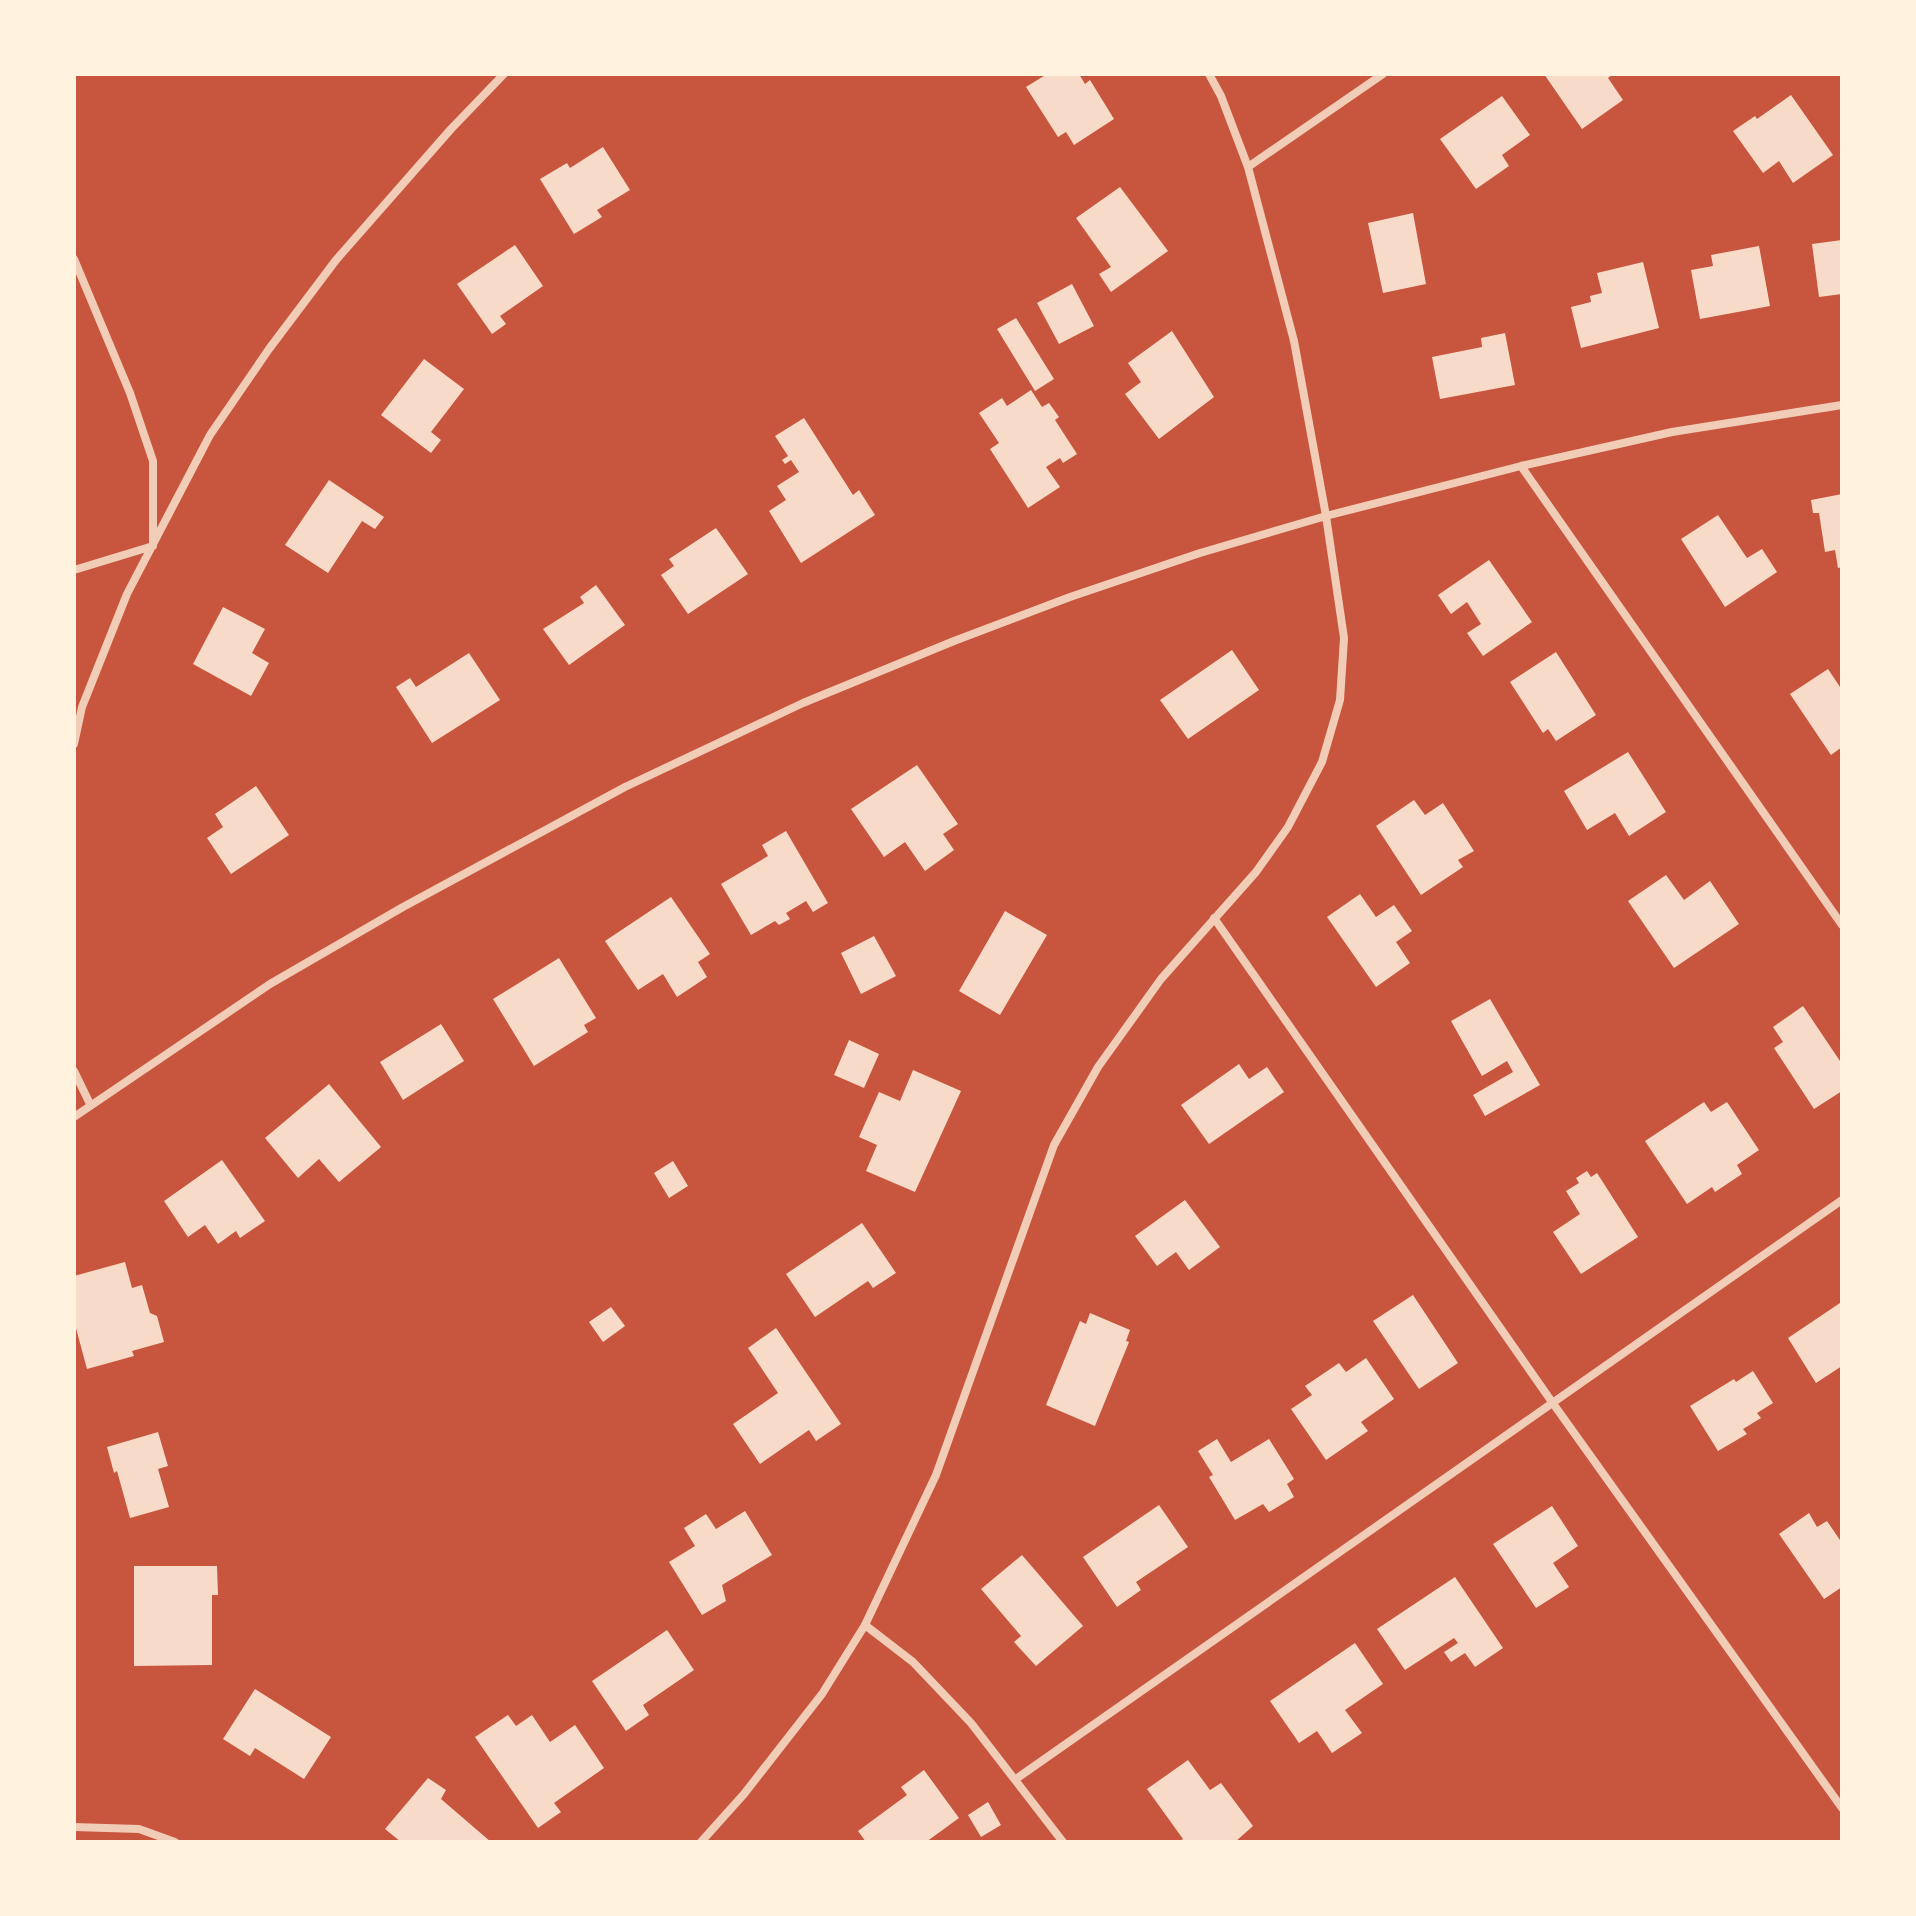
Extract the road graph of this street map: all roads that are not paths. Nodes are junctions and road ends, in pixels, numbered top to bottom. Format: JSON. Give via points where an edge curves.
{"nodes":[{"id":1,"x":504,"y":74,"type":"edge"},
{"id":2,"x":1209,"y":74,"type":"edge"},
{"id":3,"x":1383,"y":74,"type":"edge"},
{"id":4,"x":1248,"y":167,"type":"junction"},
{"id":5,"x":74,"y":259,"type":"edge"},
{"id":6,"x":1842,"y":405,"type":"edge"},
{"id":7,"x":1521,"y":466,"type":"junction"},
{"id":8,"x":1326,"y":516,"type":"junction"},
{"id":9,"x":153,"y":546,"type":"junction"},
{"id":10,"x":74,"y":570,"type":"edge"},
{"id":11,"x":74,"y":744,"type":"edge"},
{"id":12,"x":1214,"y":918,"type":"junction"},
{"id":13,"x":1842,"y":925,"type":"edge"},
{"id":14,"x":74,"y":1071,"type":"edge"},
{"id":15,"x":90,"y":1104,"type":"junction"},
{"id":16,"x":74,"y":1117,"type":"edge"},
{"id":17,"x":1842,"y":1200,"type":"edge"},
{"id":18,"x":1552,"y":1402,"type":"junction"},
{"id":19,"x":865,"y":1625,"type":"junction"},
{"id":20,"x":1016,"y":1779,"type":"junction"},
{"id":21,"x":1842,"y":1808,"type":"edge"},
{"id":22,"x":74,"y":1827,"type":"edge"},
{"id":23,"x":175,"y":1842,"type":"edge"},
{"id":24,"x":701,"y":1842,"type":"edge"},
{"id":25,"x":1063,"y":1842,"type":"edge"}],
"edges":[{"from":1,"to":9,"type":"street","via":[[336,260],[269,349],[210,435]]},
{"from":2,"to":4,"type":"street"},
{"from":3,"to":4,"type":"street"},
{"from":4,"to":8,"type":"street","via":[[1294,341]]},
{"from":5,"to":9,"type":"street","via":[[153,461]]},
{"from":6,"to":7,"type":"street","via":[[1672,432]]},
{"from":7,"to":8,"type":"street"},
{"from":7,"to":13,"type":"street"},
{"from":8,"to":12,"type":"street","via":[[1344,638],[1340,700],[1322,762],[1288,827]]},
{"from":8,"to":15,"type":"street","via":[[1186,558],[968,636],[803,703],[638,781],[270,984]]},
{"from":9,"to":10,"type":"street"},
{"from":9,"to":11,"type":"street","via":[[104,646]]},
{"from":12,"to":18,"type":"street"},
{"from":12,"to":19,"type":"street","via":[[1161,979],[1098,1067],[1054,1145],[936,1475]]},
{"from":14,"to":15,"type":"street"},
{"from":15,"to":16,"type":"street"},
{"from":17,"to":18,"type":"street"},
{"from":18,"to":20,"type":"street"},
{"from":18,"to":21,"type":"street"},
{"from":19,"to":20,"type":"street","via":[[913,1662]]},
{"from":19,"to":24,"type":"street","via":[[822,1694]]},
{"from":20,"to":25,"type":"street"},
{"from":22,"to":23,"type":"street","via":[[139,1829]]}]}
